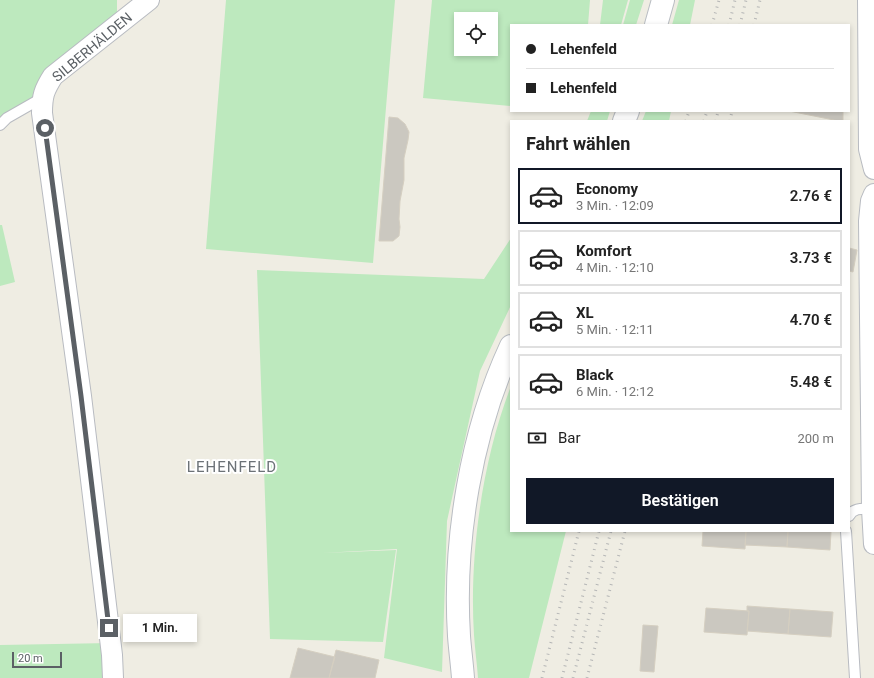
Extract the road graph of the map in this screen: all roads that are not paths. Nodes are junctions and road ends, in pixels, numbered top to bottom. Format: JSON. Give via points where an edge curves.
{"nodes":[{"id":1,"x":149,"y":0,"type":"edge"},
{"id":2,"x":663,"y":0,"type":"edge"},
{"id":3,"x":868,"y":0,"type":"edge"},
{"id":4,"x":656,"y":24,"type":"edge"},
{"id":5,"x":42,"y":98,"type":"junction"},
{"id":6,"x":0,"y":125,"type":"edge"},
{"id":7,"x":874,"y":169,"type":"edge"},
{"id":8,"x":874,"y":194,"type":"edge"},
{"id":9,"x":510,"y":348,"type":"edge"},
{"id":10,"x":872,"y":509,"type":"junction"},
{"id":11,"x":850,"y":514,"type":"edge"},
{"id":12,"x":846,"y":532,"type":"edge"},
{"id":13,"x":874,"y":544,"type":"edge"},
{"id":14,"x":113,"y":678,"type":"edge"},
{"id":15,"x":463,"y":678,"type":"edge"},
{"id":16,"x":855,"y":678,"type":"edge"}],
"edges":[{"from":1,"to":5,"type":"street","name":"SILBERHÄLDEN","via":[[53,76]]},
{"from":2,"to":4,"type":"main road"},
{"from":3,"to":7,"type":"street","via":[[869,149]]},
{"from":5,"to":6,"type":"lane","via":[[7,118]]},
{"from":5,"to":14,"type":"street","via":[[82,403]]},
{"from":8,"to":10,"type":"street","via":[[869,220]]},
{"from":9,"to":15,"type":"main road","via":[[492,392],[481,429],[472,464],[462,534],[459,635]]},
{"from":10,"to":11,"type":"lane","via":[[858,508]]},
{"from":10,"to":13,"type":"street"},
{"from":12,"to":16,"type":"lane"}]}
